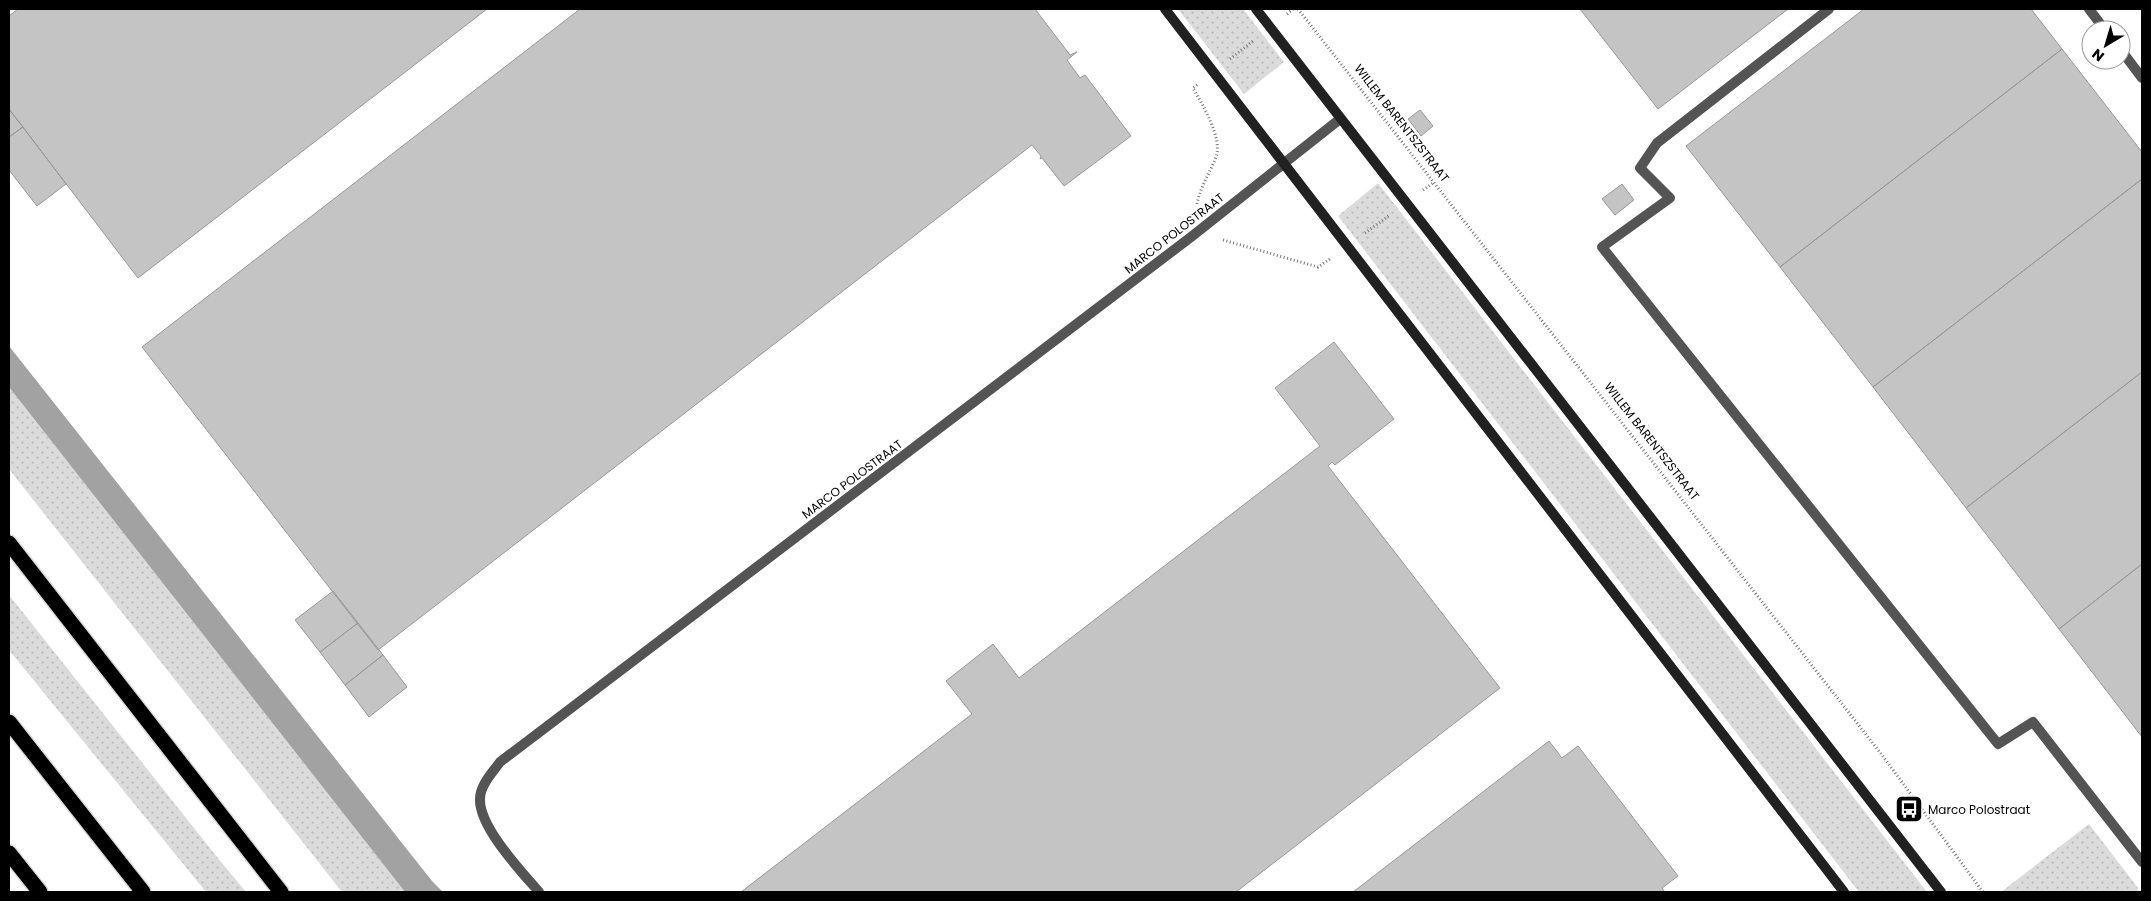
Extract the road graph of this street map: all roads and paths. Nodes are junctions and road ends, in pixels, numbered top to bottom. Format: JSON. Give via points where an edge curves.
{"nodes":[{"id":1,"x":1165,"y":9,"type":"edge"},
{"id":2,"x":1256,"y":9,"type":"edge"},
{"id":3,"x":1298,"y":9,"type":"edge"},
{"id":4,"x":1829,"y":9,"type":"edge"},
{"id":5,"x":2089,"y":9,"type":"edge"},
{"id":6,"x":2097,"y":20,"type":"edge"},
{"id":7,"x":2131,"y":63,"type":"edge"},
{"id":8,"x":2142,"y":78,"type":"edge"},
{"id":9,"x":1340,"y":119,"type":"junction"},
{"id":10,"x":1283,"y":164,"type":"junction"},
{"id":11,"x":9,"y":543,"type":"edge"},
{"id":12,"x":9,"y":722,"type":"edge"},
{"id":13,"x":9,"y":853,"type":"edge"},
{"id":14,"x":2142,"y":862,"type":"edge"},
{"id":15,"x":40,"y":892,"type":"edge"},
{"id":16,"x":143,"y":892,"type":"edge"},
{"id":17,"x":281,"y":892,"type":"edge"},
{"id":18,"x":539,"y":892,"type":"edge"},
{"id":19,"x":1844,"y":892,"type":"edge"},
{"id":20,"x":1941,"y":892,"type":"edge"},
{"id":21,"x":1983,"y":892,"type":"edge"}],
"edges":[{"from":1,"to":10,"type":"main road"},
{"from":2,"to":9,"type":"main road"},
{"from":3,"to":21,"type":"path","name":"WILLEM BARENTSZSTRAAT","via":[[1882,755]]},
{"from":4,"to":14,"type":"street","via":[[1657,143],[1640,168],[1670,198],[1602,247],[1998,744],[2033,722]]},
{"from":5,"to":6,"type":"street"},
{"from":7,"to":8,"type":"street"},
{"from":9,"to":10,"type":"street","name":"MARCO POLOSTRAAT"},
{"from":9,"to":20,"type":"main road"},
{"from":10,"to":18,"type":"street","name":"MARCO POLOSTRAAT","via":[[500,762],[484,784],[480,797],[482,812],[511,860]]},
{"from":10,"to":19,"type":"main road"},
{"from":11,"to":17,"type":"highway"},
{"from":12,"to":16,"type":"highway"},
{"from":13,"to":15,"type":"highway"}]}
